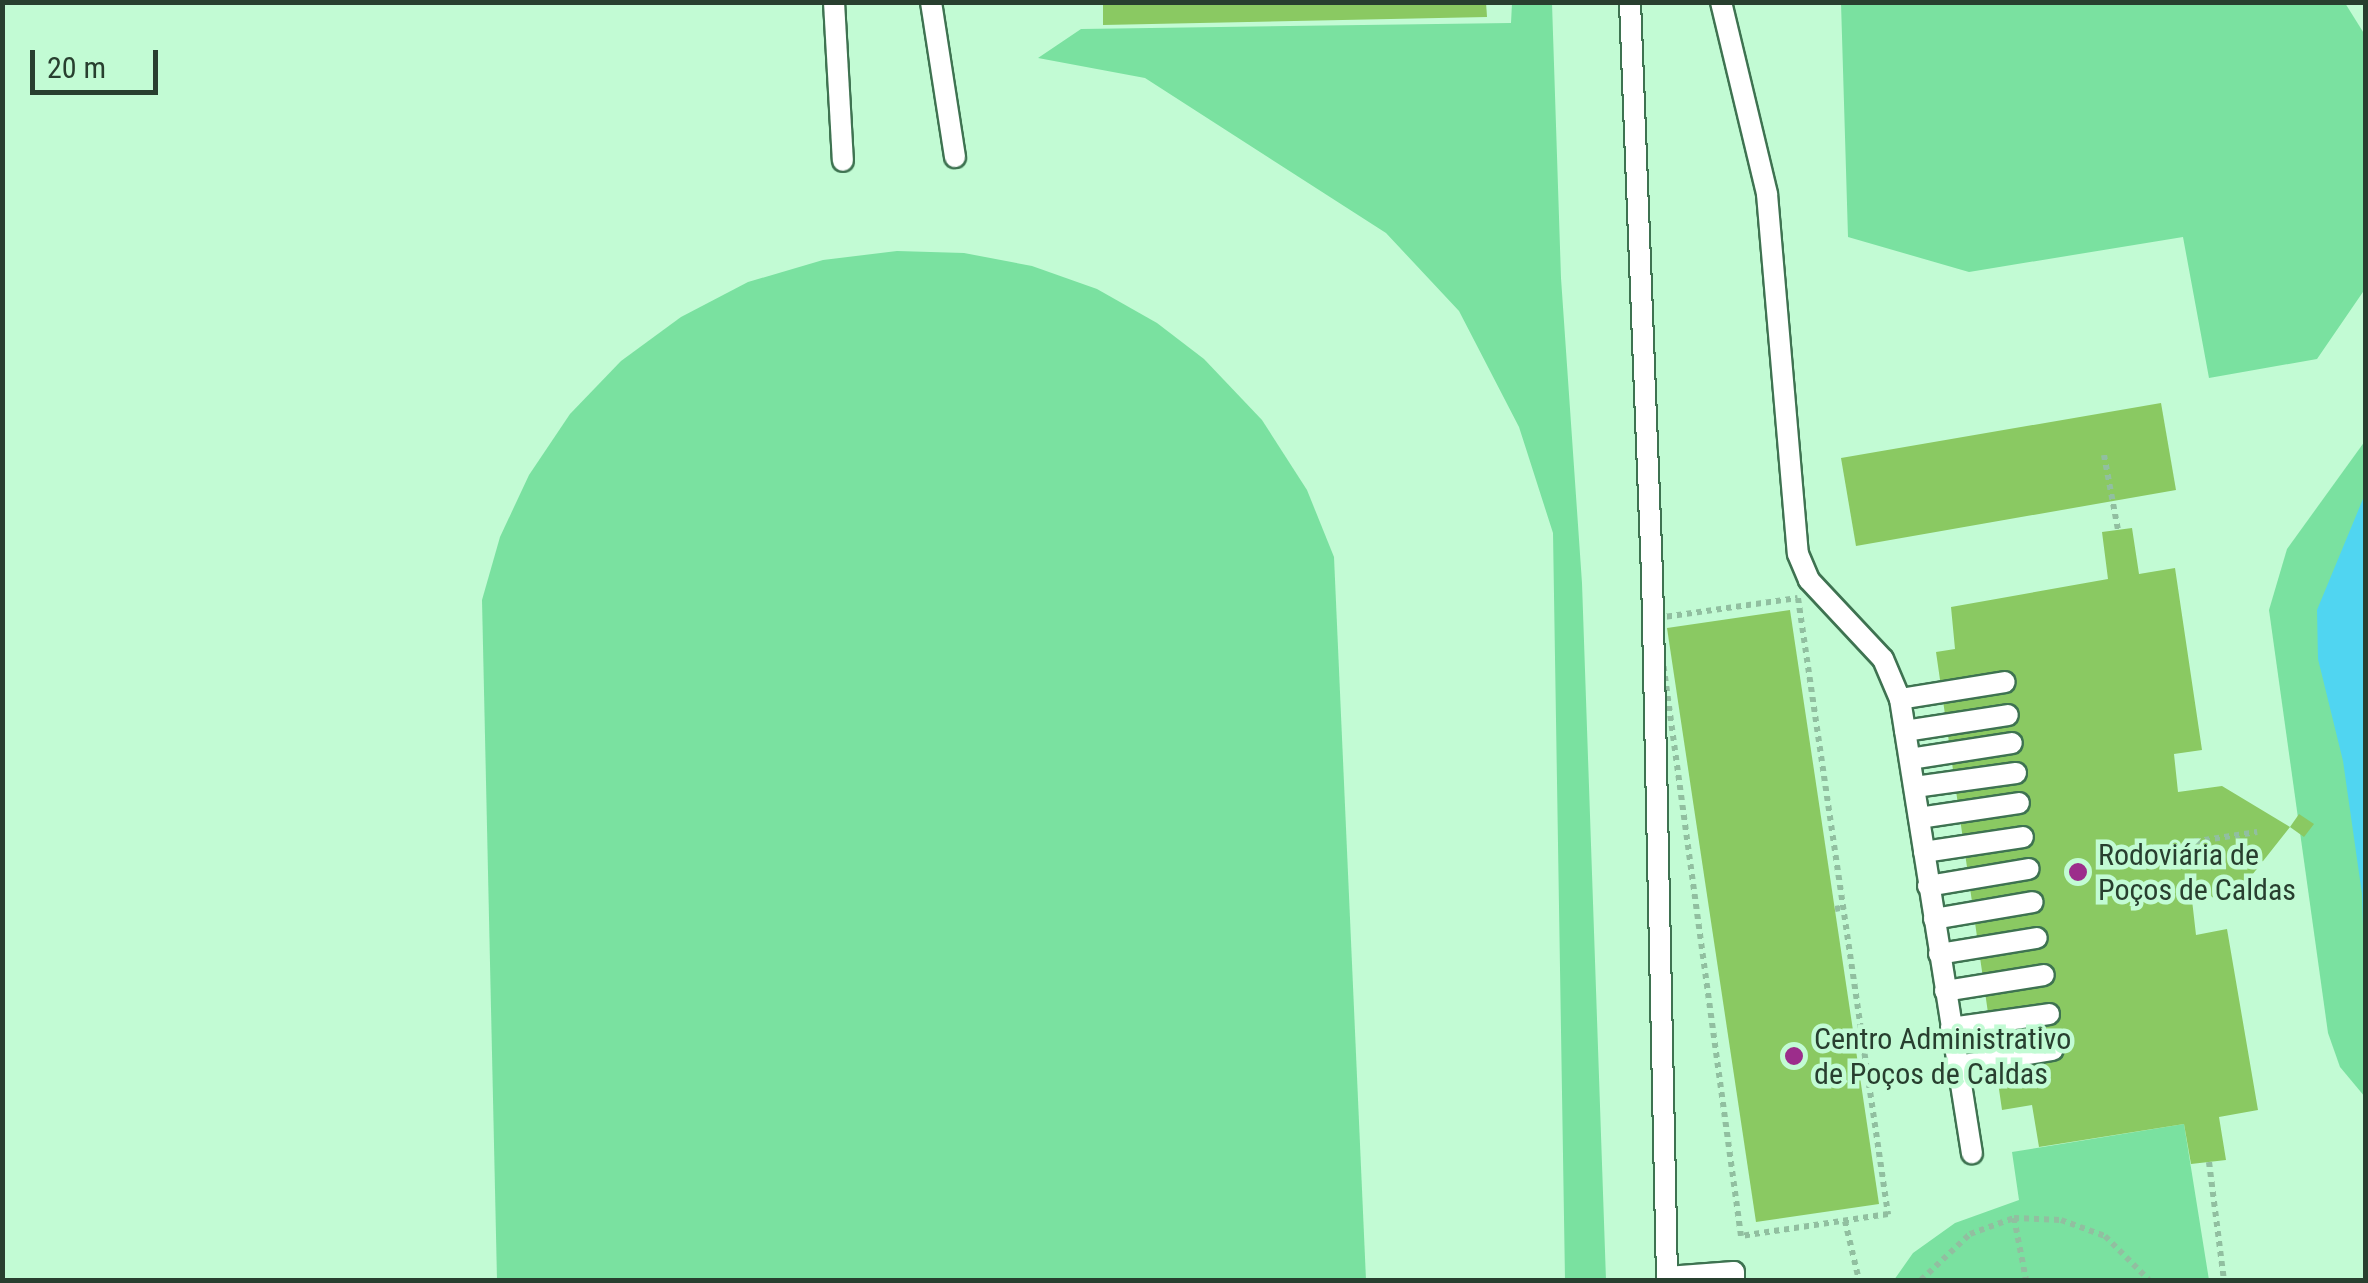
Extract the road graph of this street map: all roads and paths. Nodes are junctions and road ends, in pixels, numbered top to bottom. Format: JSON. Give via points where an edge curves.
{"nodes":[{"id":1,"x":834,"y":2,"type":"edge"},
{"id":2,"x":931,"y":2,"type":"edge"},
{"id":3,"x":1630,"y":2,"type":"edge"},
{"id":4,"x":1722,"y":2,"type":"edge"},
{"id":5,"x":955,"y":157,"type":"dead end"},
{"id":6,"x":843,"y":161,"type":"dead end"},
{"id":7,"x":2104,"y":455,"type":"dead end"},
{"id":8,"x":2118,"y":530,"type":"dead end"},
{"id":9,"x":2005,"y":682,"type":"dead end"},
{"id":10,"x":1900,"y":699,"type":"junction"},
{"id":11,"x":2008,"y":715,"type":"dead end"},
{"id":12,"x":1905,"y":732,"type":"junction"},
{"id":13,"x":2012,"y":743,"type":"dead end"},
{"id":14,"x":1910,"y":759,"type":"junction"},
{"id":15,"x":2016,"y":773,"type":"dead end"},
{"id":16,"x":1915,"y":788,"type":"junction"},
{"id":17,"x":2020,"y":803,"type":"dead end"},
{"id":18,"x":1919,"y":818,"type":"junction"},
{"id":19,"x":2257,"y":832,"type":"dead end"},
{"id":20,"x":2023,"y":836,"type":"dead end"},
{"id":21,"x":2185,"y":843,"type":"dead end"},
{"id":22,"x":1924,"y":852,"type":"junction"},
{"id":23,"x":2028,"y":870,"type":"dead end"},
{"id":24,"x":1928,"y":886,"type":"junction"},
{"id":25,"x":2033,"y":902,"type":"dead end"},
{"id":26,"x":1845,"y":907,"type":"junction"},
{"id":27,"x":1835,"y":909,"type":"dead end"},
{"id":28,"x":1934,"y":918,"type":"junction"},
{"id":29,"x":2037,"y":938,"type":"dead end"},
{"id":30,"x":1939,"y":954,"type":"junction"},
{"id":31,"x":2044,"y":975,"type":"dead end"},
{"id":32,"x":1945,"y":991,"type":"junction"},
{"id":33,"x":2049,"y":1014,"type":"dead end"},
{"id":34,"x":1951,"y":1028,"type":"junction"},
{"id":35,"x":2053,"y":1050,"type":"dead end"},
{"id":36,"x":1957,"y":1066,"type":"junction"},
{"id":37,"x":1972,"y":1152,"type":"dead end"},
{"id":38,"x":2209,"y":1162,"type":"dead end"},
{"id":39,"x":2014,"y":1218,"type":"junction"},
{"id":40,"x":1845,"y":1220,"type":"junction"},
{"id":41,"x":1667,"y":1278,"type":"edge"},
{"id":42,"x":1734,"y":1280,"type":"edge"},
{"id":43,"x":1859,"y":1280,"type":"edge"},
{"id":44,"x":1921,"y":1280,"type":"edge"},
{"id":45,"x":2026,"y":1280,"type":"edge"},
{"id":46,"x":2150,"y":1280,"type":"edge"},
{"id":47,"x":2224,"y":1280,"type":"edge"}],
"edges":[{"from":1,"to":6,"type":"lane"},
{"from":2,"to":5,"type":"lane"},
{"from":3,"to":41,"type":"lane"},
{"from":4,"to":10,"type":"lane","via":[[1767,194],[1798,554],[1809,580],[1882,659]]},
{"from":7,"to":8,"type":"path"},
{"from":9,"to":10,"type":"lane"},
{"from":10,"to":12,"type":"lane"},
{"from":11,"to":12,"type":"lane"},
{"from":12,"to":14,"type":"lane"},
{"from":13,"to":14,"type":"lane"},
{"from":14,"to":16,"type":"lane"},
{"from":15,"to":16,"type":"lane"},
{"from":16,"to":18,"type":"lane"},
{"from":17,"to":18,"type":"lane"},
{"from":18,"to":22,"type":"lane"},
{"from":19,"to":21,"type":"path"},
{"from":20,"to":22,"type":"lane"},
{"from":22,"to":24,"type":"lane"},
{"from":23,"to":24,"type":"lane"},
{"from":24,"to":28,"type":"lane"},
{"from":25,"to":28,"type":"lane"},
{"from":26,"to":27,"type":"path"},
{"from":26,"to":40,"type":"path","via":[[1888,1214]]},
{"from":26,"to":40,"type":"path","via":[[1798,598],[1657,618],[1741,1236]]},
{"from":28,"to":30,"type":"lane"},
{"from":29,"to":30,"type":"lane"},
{"from":30,"to":32,"type":"lane"},
{"from":31,"to":32,"type":"lane"},
{"from":32,"to":34,"type":"lane"},
{"from":33,"to":34,"type":"lane"},
{"from":34,"to":36,"type":"lane"},
{"from":35,"to":36,"type":"lane"},
{"from":36,"to":37,"type":"lane"},
{"from":38,"to":47,"type":"path"},
{"from":39,"to":44,"type":"path","via":[[1970,1234],[1932,1262]]},
{"from":39,"to":45,"type":"path"},
{"from":39,"to":46,"type":"path","via":[[2060,1220],[2105,1236]]},
{"from":40,"to":43,"type":"path"},
{"from":41,"to":42,"type":"lane","via":[[1734,1272]]}]}
